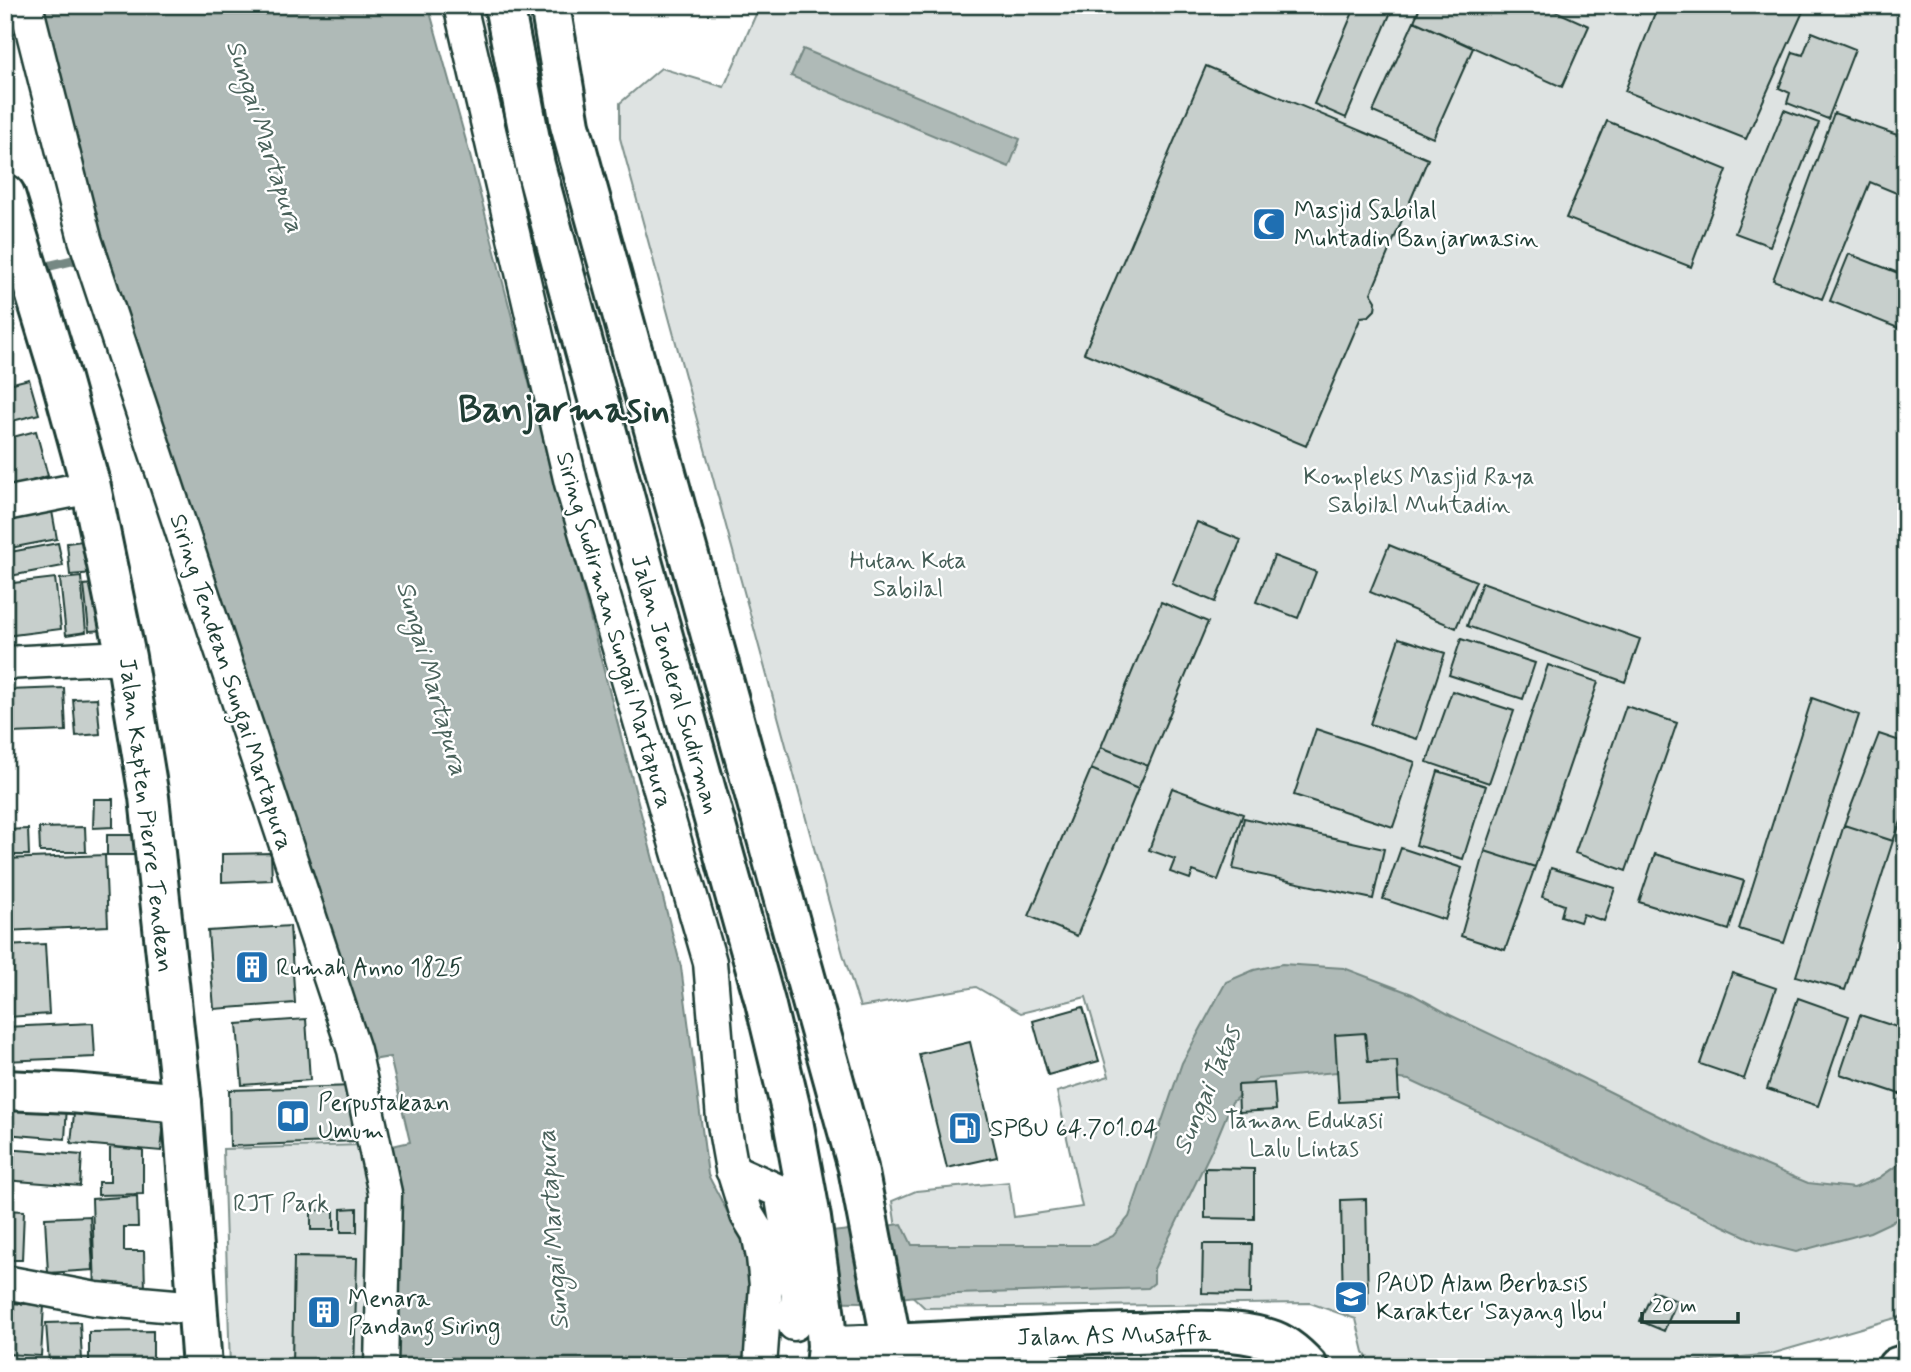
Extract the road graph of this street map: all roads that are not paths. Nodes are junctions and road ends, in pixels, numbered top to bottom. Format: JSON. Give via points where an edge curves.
{"nodes":[{"id":1,"x":26,"y":5,"type":"edge"},
{"id":2,"x":460,"y":5,"type":"edge"},
{"id":3,"x":504,"y":5,"type":"edge"},
{"id":4,"x":550,"y":5,"type":"edge"},
{"id":5,"x":5,"y":194,"type":"edge"},
{"id":6,"x":91,"y":487,"type":"junction"},
{"id":7,"x":5,"y":504,"type":"edge"},
{"id":8,"x":126,"y":657,"type":"junction"},
{"id":9,"x":5,"y":663,"type":"edge"},
{"id":10,"x":5,"y":1090,"type":"edge"},
{"id":11,"x":182,"y":1103,"type":"junction"},
{"id":12,"x":733,"y":1170,"type":"junction"},
{"id":13,"x":798,"y":1220,"type":"junction"},
{"id":14,"x":5,"y":1282,"type":"edge"},
{"id":15,"x":197,"y":1308,"type":"junction"},
{"id":16,"x":818,"y":1339,"type":"edge"},
{"id":17,"x":892,"y":1345,"type":"junction"},
{"id":18,"x":202,"y":1367,"type":"edge"},
{"id":19,"x":381,"y":1367,"type":"edge"},
{"id":20,"x":760,"y":1367,"type":"edge"},
{"id":21,"x":1308,"y":1367,"type":"edge"}],
"edges":[{"from":1,"to":19,"type":"street","name":"Siring Tendean Sungai Martapura","via":[[85,239],[354,1050],[385,1193]]},
{"from":2,"to":12,"type":"street","name":"Siring Sudirman Sungai Martapura","via":[[571,482],[710,962],[723,1119]]},
{"from":3,"to":13,"type":"main road","name":"Jalan Jenderal Sudirman","via":[[535,164],[765,1002],[790,1110]]},
{"from":4,"to":17,"type":"main road","name":"Jalan Jenderal Sudirman","via":[[570,125],[858,1168]]},
{"from":5,"to":6,"type":"main road","name":"Jalan Kapten Pierre Tendean"},
{"from":6,"to":7,"type":"street"},
{"from":6,"to":8,"type":"main road","name":"Jalan Kapten Pierre Tendean"},
{"from":8,"to":9,"type":"street"},
{"from":8,"to":11,"type":"main road","name":"Jalan Kapten Pierre Tendean","via":[[149,797]]},
{"from":10,"to":11,"type":"main road"},
{"from":11,"to":15,"type":"main road","name":"Jalan Kapten Pierre Tendean"},
{"from":12,"to":13,"type":"street","via":[[781,1192]]},
{"from":12,"to":20,"type":"street","name":"Siring Sudirman Sungai Martapura","via":[[763,1257],[766,1285]]},
{"from":13,"to":16,"type":"main road","name":"Jalan Jenderal Sudirman"},
{"from":14,"to":15,"type":"street","via":[[96,1299]]},
{"from":15,"to":18,"type":"main road","name":"Jalan Kapten Pierre Tendean"},
{"from":16,"to":17,"type":"main road","name":"Jalan AS Musaffa"},
{"from":17,"to":21,"type":"main road","name":"Jalan AS Musaffa","via":[[1033,1335],[1216,1331],[1272,1339]]}]}
